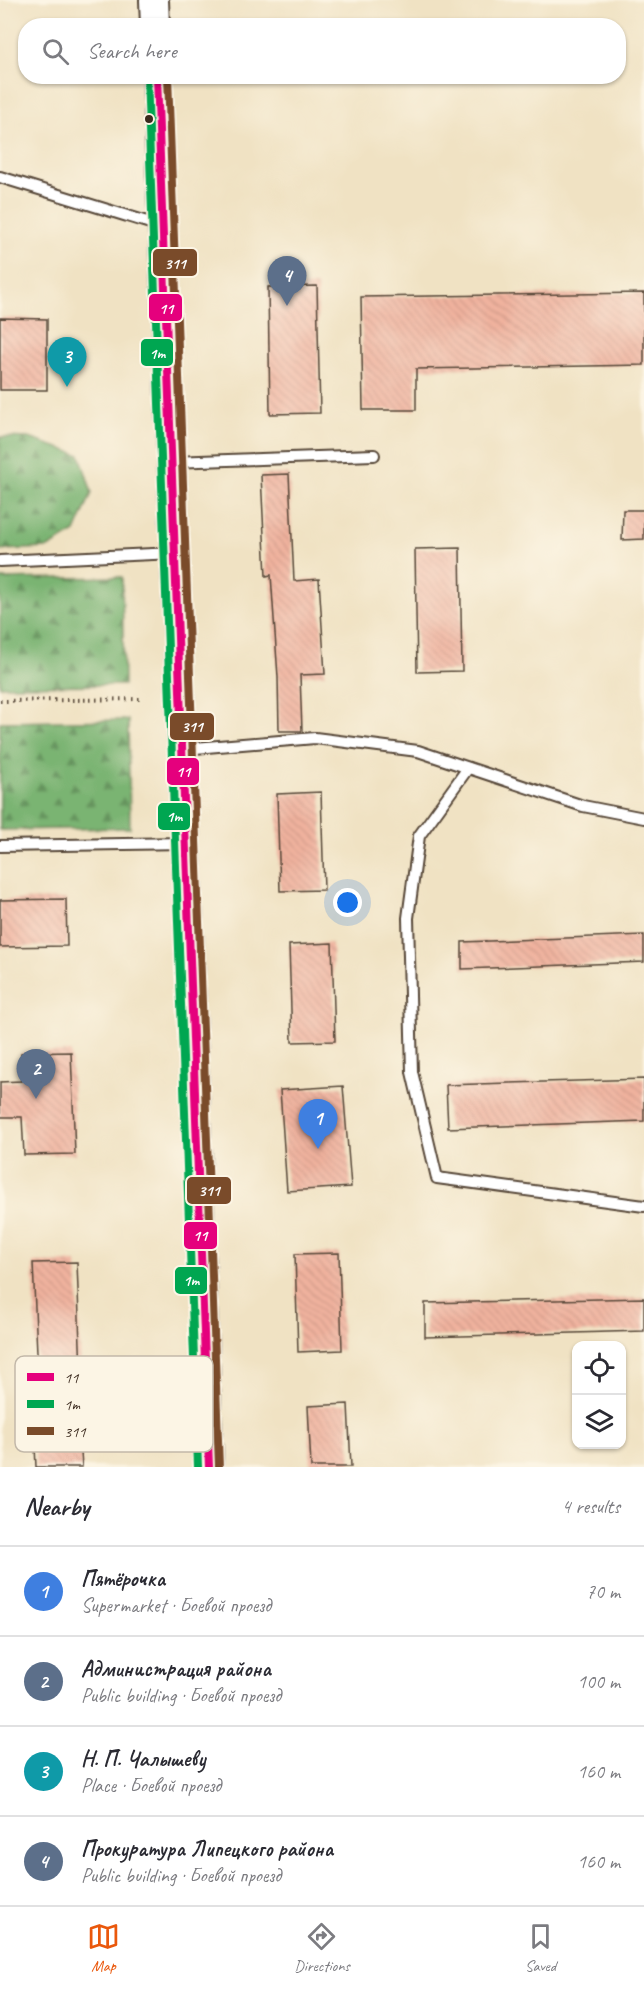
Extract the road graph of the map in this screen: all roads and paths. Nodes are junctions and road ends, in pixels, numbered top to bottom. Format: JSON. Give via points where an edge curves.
{"nodes":[{"id":1,"x":154,"y":0,"type":"edge"},
{"id":2,"x":155,"y":18,"type":"edge"},
{"id":3,"x":157,"y":84,"type":"edge"},
{"id":4,"x":0,"y":177,"type":"edge"},
{"id":5,"x":163,"y":227,"type":"junction"},
{"id":6,"x":374,"y":455,"type":"dead end"},
{"id":7,"x":172,"y":462,"type":"junction"},
{"id":8,"x":175,"y":553,"type":"junction"},
{"id":9,"x":0,"y":561,"type":"edge"},
{"id":10,"x":141,"y":699,"type":"dead end"},
{"id":11,"x":0,"y":701,"type":"edge"},
{"id":12,"x":183,"y":749,"type":"junction"},
{"id":13,"x":468,"y":768,"type":"junction"},
{"id":14,"x":644,"y":818,"type":"edge"},
{"id":15,"x":186,"y":843,"type":"junction"},
{"id":16,"x":0,"y":846,"type":"edge"},
{"id":17,"x":644,"y":1206,"type":"edge"},
{"id":18,"x":205,"y":1356,"type":"edge"},
{"id":19,"x":208,"y":1452,"type":"edge"},
{"id":20,"x":209,"y":1467,"type":"edge"}],
"edges":[{"from":1,"to":2,"type":"street"},
{"from":3,"to":5,"type":"street"},
{"from":4,"to":5,"type":"lane"},
{"from":5,"to":7,"type":"street"},
{"from":6,"to":7,"type":"lane"},
{"from":7,"to":8,"type":"street"},
{"from":8,"to":9,"type":"lane"},
{"from":8,"to":12,"type":"street"},
{"from":10,"to":11,"type":"path"},
{"from":12,"to":13,"type":"lane","via":[[315,738],[418,751]]},
{"from":12,"to":15,"type":"street"},
{"from":13,"to":14,"type":"lane","via":[[583,806]]},
{"from":13,"to":17,"type":"lane","via":[[419,836],[408,918],[412,1072],[437,1178]]},
{"from":15,"to":16,"type":"lane"},
{"from":15,"to":18,"type":"street"},
{"from":19,"to":20,"type":"street"}]}
